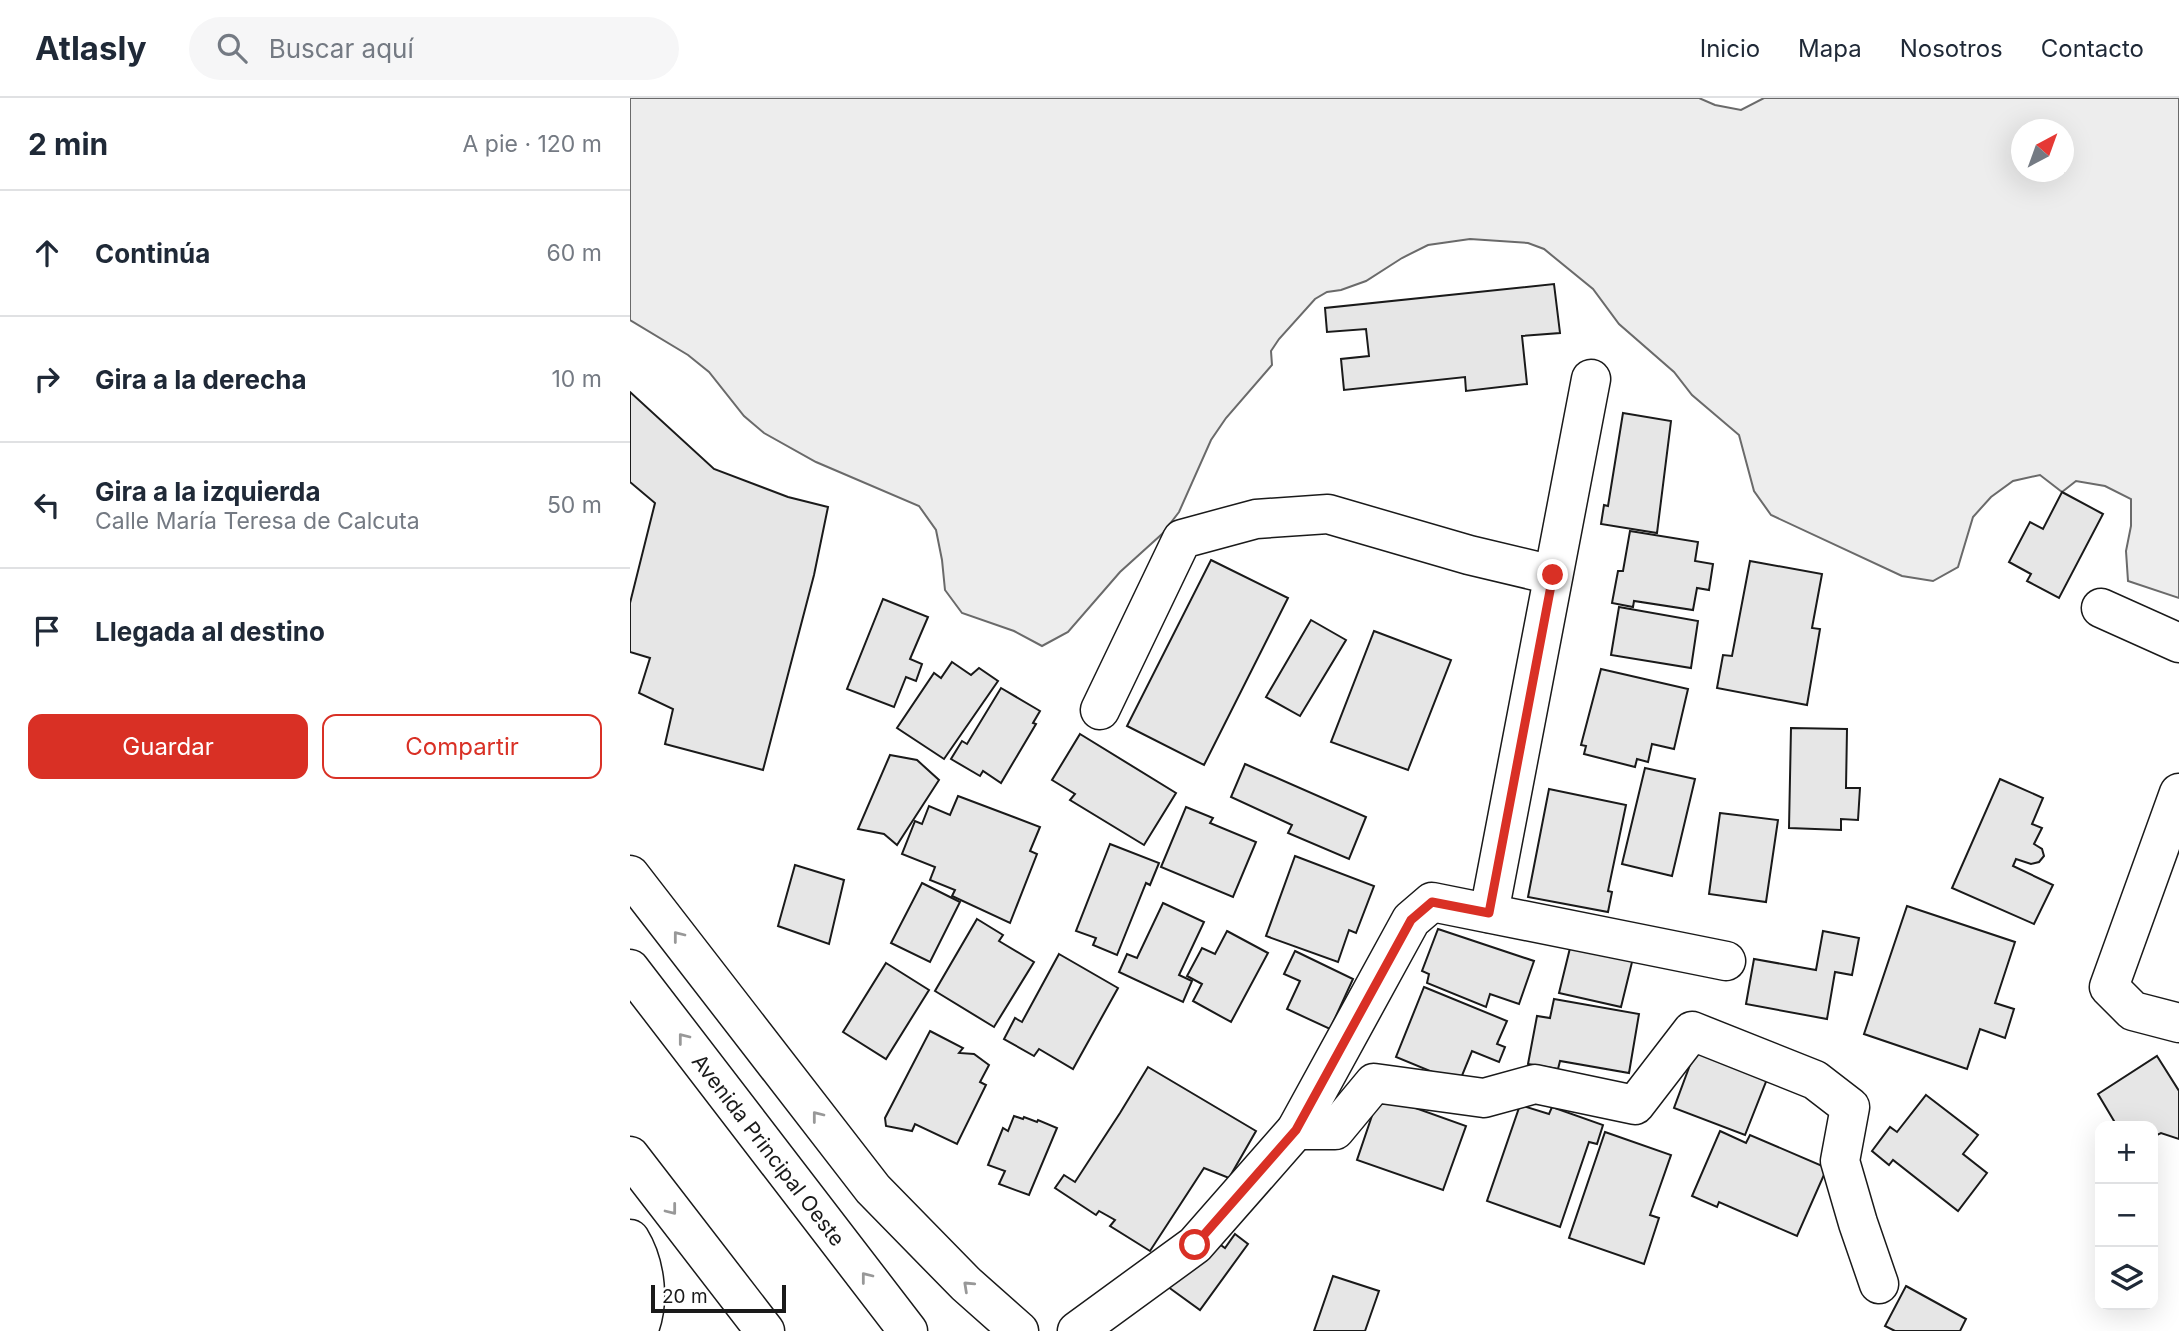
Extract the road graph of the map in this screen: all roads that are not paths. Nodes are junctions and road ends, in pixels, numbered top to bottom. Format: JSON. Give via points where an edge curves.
{"nodes":[{"id":1,"x":1591,"y":379,"type":"dead end"},
{"id":2,"x":1553,"y":575,"type":"junction"},
{"id":3,"x":2101,"y":608,"type":"dead end"},
{"id":4,"x":2179,"y":643,"type":"edge"},
{"id":5,"x":1100,"y":710,"type":"dead end"},
{"id":6,"x":2179,"y":793,"type":"edge"},
{"id":7,"x":630,"y":875,"type":"edge"},
{"id":8,"x":1489,"y":913,"type":"junction"},
{"id":9,"x":1726,"y":961,"type":"dead end"},
{"id":10,"x":630,"y":969,"type":"edge"},
{"id":11,"x":2179,"y":1023,"type":"edge"},
{"id":12,"x":1296,"y":1130,"type":"junction"},
{"id":13,"x":630,"y":1156,"type":"edge"},
{"id":14,"x":630,"y":1239,"type":"edge"},
{"id":15,"x":1879,"y":1284,"type":"dead end"},
{"id":16,"x":638,"y":1331,"type":"edge"},
{"id":17,"x":765,"y":1331,"type":"edge"},
{"id":18,"x":908,"y":1331,"type":"edge"},
{"id":19,"x":1019,"y":1331,"type":"edge"},
{"id":20,"x":1077,"y":1331,"type":"edge"}],
"edges":[{"from":1,"to":2,"type":"street"},
{"from":2,"to":5,"type":"street","via":[[1328,514],[1256,519],[1182,539]]},
{"from":2,"to":8,"type":"street"},
{"from":3,"to":4,"type":"street"},
{"from":6,"to":11,"type":"street","via":[[2109,986],[2133,1011]]},
{"from":19,"to":7,"type":"street","one_way":true,"via":[[873,1189]]},
{"from":8,"to":9,"type":"street"},
{"from":8,"to":12,"type":"street","via":[[1432,902],[1411,920]]},
{"from":18,"to":10,"type":"street","name":"Avenida Principal Oeste","one_way":true},
{"from":12,"to":15,"type":"street","via":[[1335,1130],[1374,1083],[1484,1098],[1535,1084],[1635,1105],[1692,1031],[1815,1080],[1850,1107],[1840,1160]]},
{"from":12,"to":20,"type":"street","via":[[1195,1245]]},
{"from":13,"to":17,"type":"street","one_way":true},
{"from":14,"to":16,"type":"street","via":[[643,1270],[644,1301]]}]}
